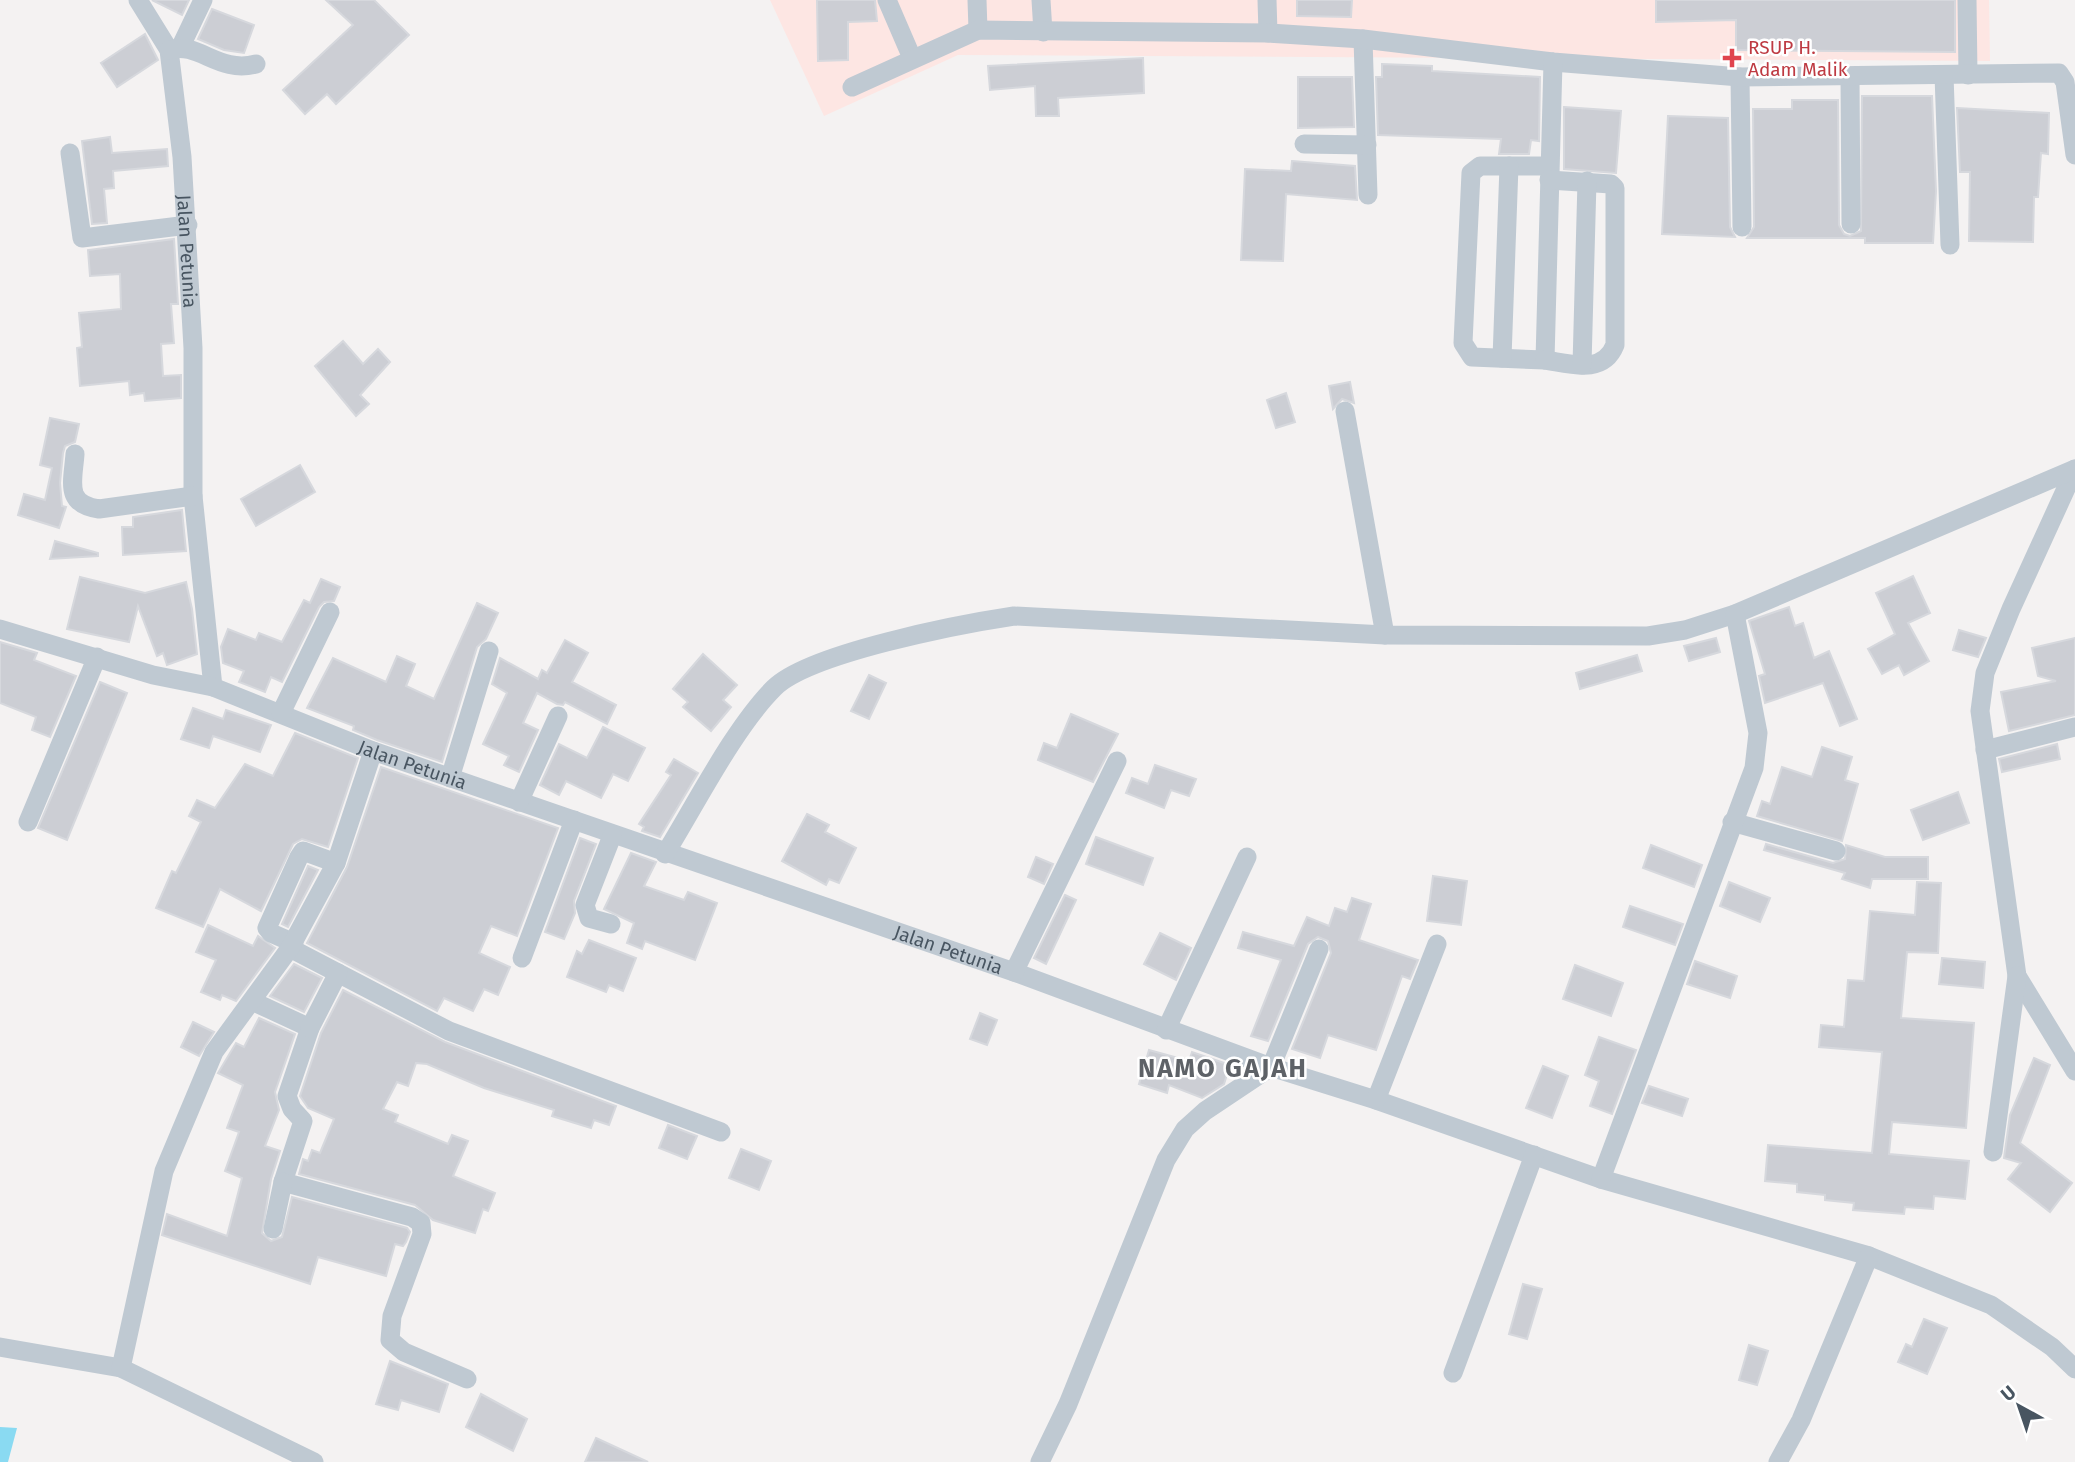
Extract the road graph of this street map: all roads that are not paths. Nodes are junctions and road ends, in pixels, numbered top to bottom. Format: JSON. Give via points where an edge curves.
{"nodes":[{"id":1,"x":138,"y":0,"type":"edge"},
{"id":2,"x":203,"y":0,"type":"edge"},
{"id":3,"x":887,"y":0,"type":"edge"},
{"id":4,"x":977,"y":0,"type":"edge"},
{"id":5,"x":1041,"y":0,"type":"edge"},
{"id":6,"x":1267,"y":0,"type":"edge"},
{"id":7,"x":1967,"y":0,"type":"edge"},
{"id":8,"x":978,"y":30,"type":"junction"},
{"id":9,"x":1042,"y":32,"type":"junction"},
{"id":10,"x":1268,"y":33,"type":"junction"},
{"id":11,"x":1363,"y":39,"type":"junction"},
{"id":12,"x":175,"y":48,"type":"junction"},
{"id":13,"x":912,"y":58,"type":"junction"},
{"id":14,"x":1552,"y":62,"type":"junction"},
{"id":15,"x":256,"y":64,"type":"dead end"},
{"id":16,"x":1944,"y":75,"type":"junction"},
{"id":17,"x":1968,"y":75,"type":"junction"},
{"id":18,"x":1740,"y":77,"type":"junction"},
{"id":19,"x":1850,"y":77,"type":"junction"},
{"id":20,"x":852,"y":87,"type":"dead end"},
{"id":21,"x":1304,"y":144,"type":"dead end"},
{"id":22,"x":1367,"y":145,"type":"junction"},
{"id":23,"x":70,"y":153,"type":"dead end"},
{"id":24,"x":2075,"y":155,"type":"edge"},
{"id":25,"x":1509,"y":166,"type":"junction"},
{"id":26,"x":1549,"y":173,"type":"junction"},
{"id":27,"x":1587,"y":181,"type":"junction"},
{"id":28,"x":1368,"y":195,"type":"dead end"},
{"id":29,"x":1851,"y":224,"type":"dead end"},
{"id":30,"x":187,"y":225,"type":"junction"},
{"id":31,"x":1742,"y":227,"type":"dead end"},
{"id":32,"x":1950,"y":245,"type":"dead end"},
{"id":33,"x":1502,"y":358,"type":"junction"},
{"id":34,"x":1545,"y":360,"type":"junction"},
{"id":35,"x":1582,"y":365,"type":"junction"},
{"id":36,"x":1345,"y":411,"type":"dead end"},
{"id":37,"x":75,"y":454,"type":"dead end"},
{"id":38,"x":193,"y":496,"type":"junction"},
{"id":39,"x":330,"y":612,"type":"dead end"},
{"id":40,"x":1735,"y":614,"type":"junction"},
{"id":41,"x":0,"y":629,"type":"edge"},
{"id":42,"x":1385,"y":635,"type":"junction"},
{"id":43,"x":489,"y":651,"type":"dead end"},
{"id":44,"x":97,"y":657,"type":"junction"},
{"id":45,"x":213,"y":687,"type":"junction"},
{"id":46,"x":281,"y":713,"type":"junction"},
{"id":47,"x":558,"y":716,"type":"dead end"},
{"id":48,"x":2075,"y":727,"type":"edge"},
{"id":49,"x":1985,"y":750,"type":"junction"},
{"id":50,"x":373,"y":751,"type":"junction"},
{"id":51,"x":1117,"y":761,"type":"dead end"},
{"id":52,"x":450,"y":778,"type":"junction"},
{"id":53,"x":519,"y":802,"type":"junction"},
{"id":54,"x":574,"y":820,"type":"junction"},
{"id":55,"x":28,"y":822,"type":"dead end"},
{"id":56,"x":1732,"y":822,"type":"junction"},
{"id":57,"x":612,"y":836,"type":"junction"},
{"id":58,"x":1836,"y":851,"type":"dead end"},
{"id":59,"x":665,"y":854,"type":"junction"},
{"id":60,"x":1247,"y":858,"type":"dead end"},
{"id":61,"x":336,"y":863,"type":"junction"},
{"id":62,"x":611,"y":925,"type":"dead end"},
{"id":63,"x":1437,"y":944,"type":"dead end"},
{"id":64,"x":292,"y":946,"type":"junction"},
{"id":65,"x":1319,"y":949,"type":"dead end"},
{"id":66,"x":522,"y":957,"type":"dead end"},
{"id":67,"x":1014,"y":972,"type":"junction"},
{"id":68,"x":338,"y":973,"type":"junction"},
{"id":69,"x":2017,"y":976,"type":"junction"},
{"id":70,"x":251,"y":1001,"type":"junction"},
{"id":71,"x":310,"y":1028,"type":"junction"},
{"id":72,"x":1166,"y":1030,"type":"junction"},
{"id":73,"x":1271,"y":1067,"type":"junction"},
{"id":74,"x":2075,"y":1071,"type":"edge"},
{"id":75,"x":1376,"y":1100,"type":"junction"},
{"id":76,"x":722,"y":1132,"type":"dead end"},
{"id":77,"x":1993,"y":1152,"type":"dead end"},
{"id":78,"x":1534,"y":1155,"type":"junction"},
{"id":79,"x":1601,"y":1179,"type":"junction"},
{"id":80,"x":283,"y":1182,"type":"junction"},
{"id":81,"x":273,"y":1228,"type":"dead end"},
{"id":82,"x":1869,"y":1256,"type":"junction"},
{"id":83,"x":0,"y":1347,"type":"edge"},
{"id":84,"x":121,"y":1368,"type":"junction"},
{"id":85,"x":2075,"y":1369,"type":"edge"},
{"id":86,"x":1453,"y":1373,"type":"dead end"},
{"id":87,"x":467,"y":1379,"type":"dead end"},
{"id":88,"x":314,"y":1462,"type":"edge"},
{"id":89,"x":1040,"y":1462,"type":"edge"},
{"id":90,"x":1778,"y":1462,"type":"edge"}],
"edges":[{"from":1,"to":12,"type":"street","name":"Jalan Petunia"},
{"from":2,"to":12,"type":"street"},
{"from":3,"to":13,"type":"street"},
{"from":4,"to":8,"type":"street"},
{"from":5,"to":9,"type":"street"},
{"from":6,"to":10,"type":"street"},
{"from":7,"to":17,"type":"street"},
{"from":8,"to":9,"type":"street"},
{"from":8,"to":13,"type":"street"},
{"from":9,"to":10,"type":"street"},
{"from":10,"to":11,"type":"street"},
{"from":11,"to":14,"type":"street"},
{"from":11,"to":22,"type":"street"},
{"from":12,"to":15,"type":"street","via":[[233,68]]},
{"from":12,"to":30,"type":"street","name":"Jalan Petunia"},
{"from":13,"to":20,"type":"street"},
{"from":14,"to":18,"type":"street"},
{"from":14,"to":26,"type":"street"},
{"from":16,"to":17,"type":"street"},
{"from":16,"to":19,"type":"street"},
{"from":16,"to":32,"type":"street"},
{"from":17,"to":24,"type":"street","via":[[2059,73],[2065,82]]},
{"from":18,"to":19,"type":"street"},
{"from":18,"to":31,"type":"street"},
{"from":19,"to":29,"type":"street"},
{"from":21,"to":22,"type":"street"},
{"from":22,"to":28,"type":"street"},
{"from":23,"to":30,"type":"street","via":[[82,238]]},
{"from":25,"to":26,"type":"street"},
{"from":25,"to":33,"type":"street"},
{"from":25,"to":33,"type":"street","via":[[1480,166],[1471,173],[1463,344],[1472,357]]},
{"from":26,"to":27,"type":"street"},
{"from":26,"to":34,"type":"street"},
{"from":27,"to":35,"type":"street"},
{"from":27,"to":35,"type":"street","via":[[1615,188],[1615,345],[1610,357],[1600,364]]},
{"from":30,"to":38,"type":"street","name":"Jalan Petunia"},
{"from":33,"to":34,"type":"street"},
{"from":34,"to":35,"type":"street"},
{"from":36,"to":42,"type":"street"},
{"from":37,"to":38,"type":"street","via":[[73,487],[78,503],[85,507]]},
{"from":38,"to":45,"type":"street","name":"Jalan Petunia"},
{"from":39,"to":46,"type":"street"},
{"from":40,"to":42,"type":"street","via":[[1648,636]]},
{"from":40,"to":49,"type":"street","via":[[2075,469],[1985,673],[1980,711]]},
{"from":40,"to":56,"type":"street","via":[[1758,741],[1754,768]]},
{"from":41,"to":44,"type":"street"},
{"from":42,"to":59,"type":"street","via":[[1014,616],[953,626],[831,659],[776,686],[752,713]]},
{"from":43,"to":52,"type":"street"},
{"from":44,"to":45,"type":"street"},
{"from":44,"to":55,"type":"street"},
{"from":45,"to":46,"type":"street","name":"Jalan Petunia"},
{"from":46,"to":50,"type":"street","name":"Jalan Petunia"},
{"from":47,"to":53,"type":"street"},
{"from":48,"to":49,"type":"street"},
{"from":49,"to":69,"type":"street"},
{"from":50,"to":52,"type":"street","name":"Jalan Petunia"},
{"from":50,"to":61,"type":"street"},
{"from":51,"to":67,"type":"street"},
{"from":52,"to":53,"type":"street","name":"Jalan Petunia"},
{"from":53,"to":54,"type":"street","name":"Jalan Petunia"},
{"from":54,"to":57,"type":"street","name":"Jalan Petunia"},
{"from":54,"to":66,"type":"street"},
{"from":56,"to":58,"type":"street"},
{"from":56,"to":79,"type":"street"},
{"from":57,"to":59,"type":"street","name":"Jalan Petunia"},
{"from":57,"to":62,"type":"street","via":[[585,905],[589,918]]},
{"from":59,"to":67,"type":"street","name":"Jalan Petunia"},
{"from":60,"to":72,"type":"street"},
{"from":61,"to":64,"type":"street"},
{"from":61,"to":64,"type":"street","via":[[309,851],[299,857],[267,928]]},
{"from":63,"to":75,"type":"street"},
{"from":64,"to":68,"type":"street"},
{"from":64,"to":70,"type":"street"},
{"from":65,"to":73,"type":"street"},
{"from":67,"to":72,"type":"street","name":"Jalan Petunia"},
{"from":68,"to":71,"type":"street"},
{"from":68,"to":76,"type":"street","via":[[449,1031]]},
{"from":69,"to":74,"type":"street"},
{"from":69,"to":77,"type":"street"},
{"from":70,"to":71,"type":"street"},
{"from":70,"to":84,"type":"street","via":[[214,1052],[164,1171]]},
{"from":71,"to":80,"type":"street","via":[[287,1096],[303,1121]]},
{"from":72,"to":73,"type":"street","name":"Jalan Petunia"},
{"from":73,"to":75,"type":"street","name":"Jalan Petunia"},
{"from":73,"to":89,"type":"street","via":[[1205,1111],[1185,1129],[1166,1160],[1068,1404]]},
{"from":75,"to":78,"type":"street","name":"Jalan Petunia"},
{"from":78,"to":79,"type":"street","name":"Jalan Petunia"},
{"from":78,"to":86,"type":"street"},
{"from":79,"to":82,"type":"street","name":"Jalan Petunia"},
{"from":80,"to":81,"type":"street"},
{"from":80,"to":87,"type":"street","via":[[421,1223],[422,1234],[391,1315],[390,1340],[404,1352]]},
{"from":82,"to":85,"type":"street","name":"Jalan Petunia","via":[[1991,1305],[2052,1347]]},
{"from":82,"to":90,"type":"street","via":[[1801,1420]]},
{"from":83,"to":84,"type":"street"},
{"from":84,"to":88,"type":"street"}]}
